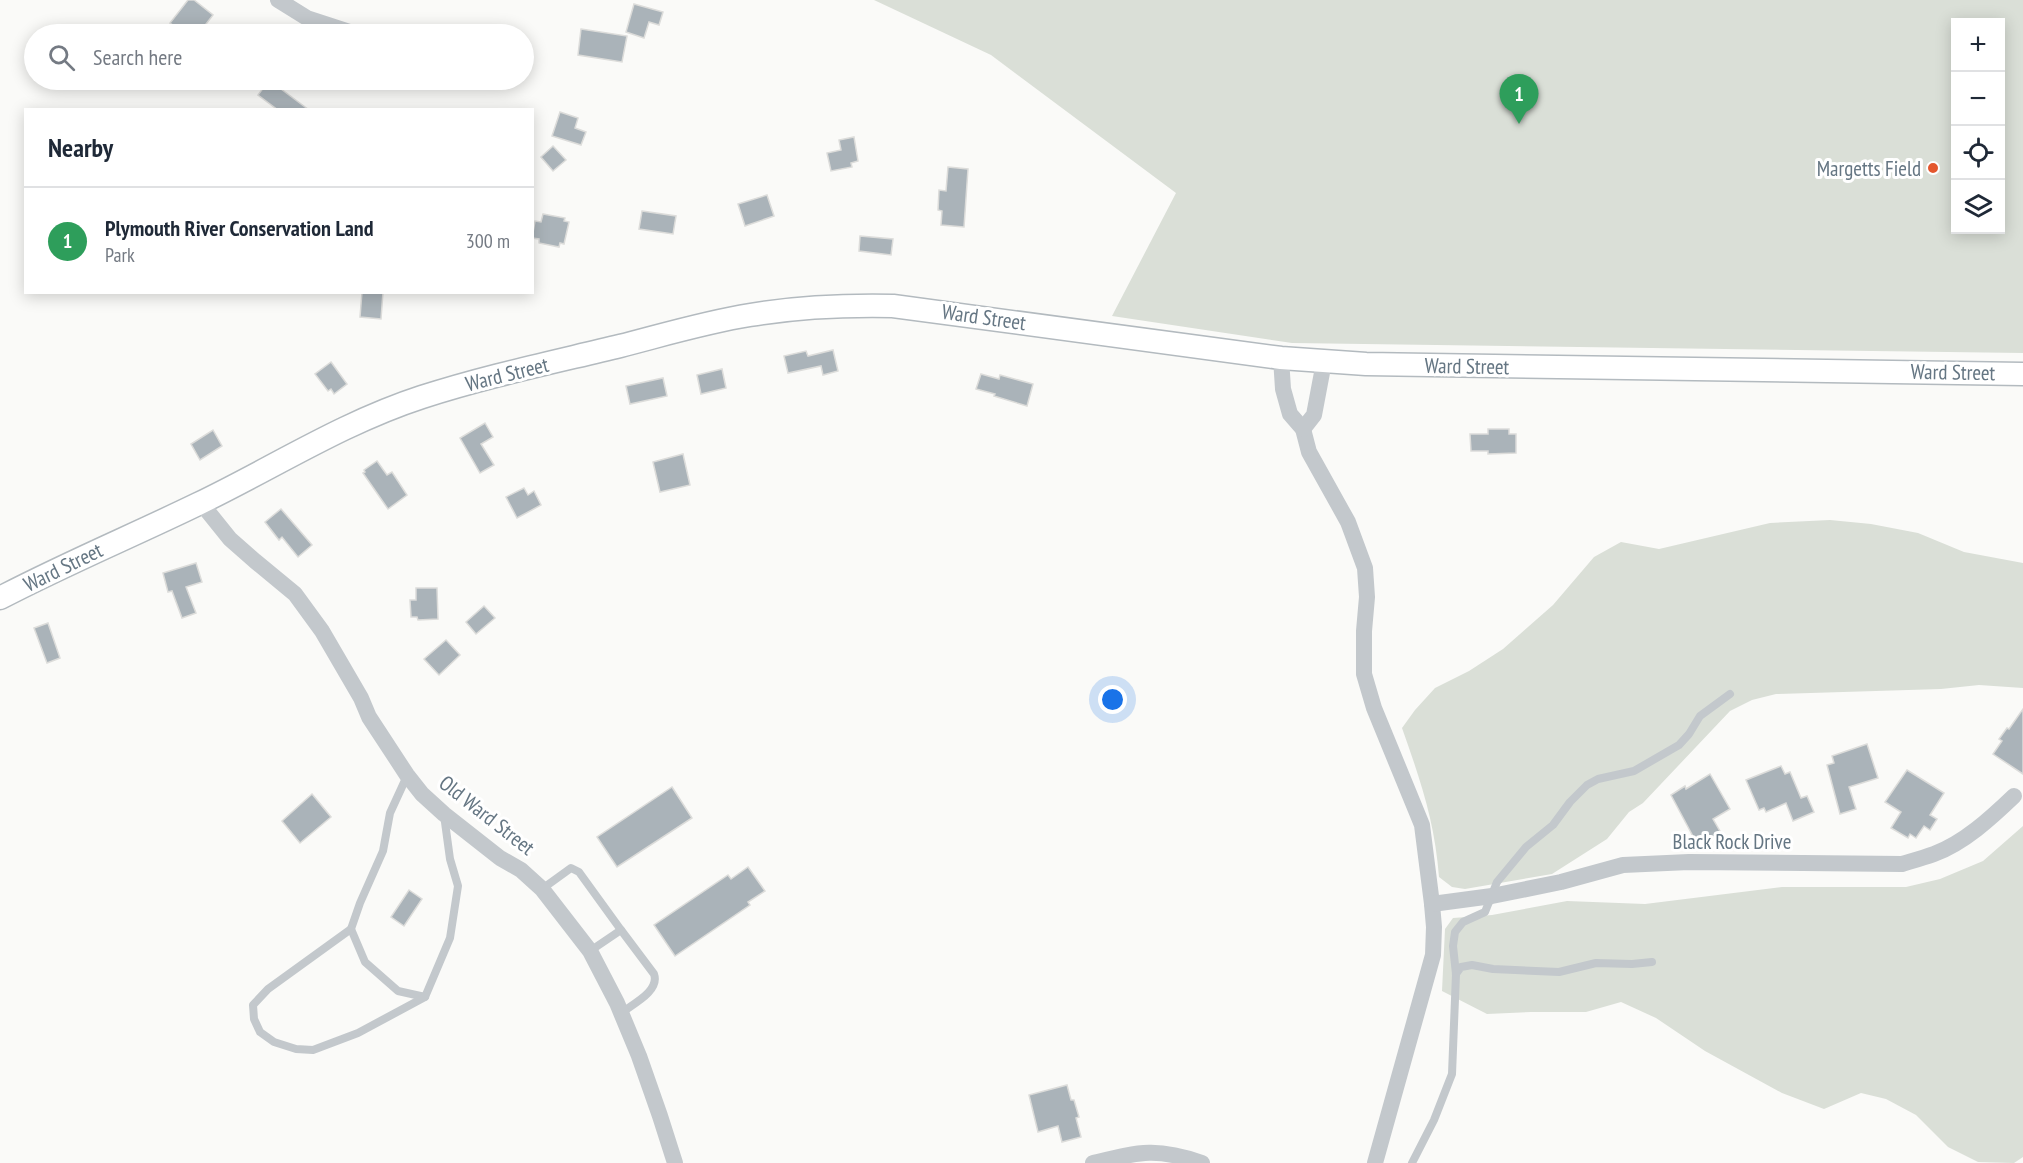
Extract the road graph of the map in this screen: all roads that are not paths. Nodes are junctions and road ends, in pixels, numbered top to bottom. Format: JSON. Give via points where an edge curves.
{"nodes":[{"id":1,"x":278,"y":0,"type":"edge"},
{"id":2,"x":322,"y":24,"type":"edge"},
{"id":3,"x":1281,"y":357,"type":"junction"},
{"id":4,"x":1324,"y":362,"type":"junction"},
{"id":5,"x":2023,"y":374,"type":"edge"},
{"id":6,"x":1303,"y":429,"type":"junction"},
{"id":7,"x":201,"y":503,"type":"junction"},
{"id":8,"x":0,"y":598,"type":"edge"},
{"id":9,"x":1730,"y":694,"type":"dead end"},
{"id":10,"x":407,"y":776,"type":"junction"},
{"id":11,"x":2014,"y":796,"type":"dead end"},
{"id":12,"x":444,"y":814,"type":"junction"},
{"id":13,"x":542,"y":889,"type":"junction"},
{"id":14,"x":1492,"y":896,"type":"junction"},
{"id":15,"x":1432,"y":904,"type":"junction"},
{"id":16,"x":351,"y":929,"type":"junction"},
{"id":17,"x":621,"y":930,"type":"junction"},
{"id":18,"x":590,"y":951,"type":"junction"},
{"id":19,"x":1652,"y":962,"type":"dead end"},
{"id":20,"x":1456,"y":974,"type":"junction"},
{"id":21,"x":425,"y":997,"type":"junction"},
{"id":22,"x":621,"y":1013,"type":"junction"},
{"id":23,"x":675,"y":1163,"type":"edge"},
{"id":24,"x":1092,"y":1163,"type":"edge"},
{"id":25,"x":1202,"y":1163,"type":"edge"},
{"id":26,"x":1375,"y":1163,"type":"edge"},
{"id":27,"x":1412,"y":1163,"type":"edge"}],
"edges":[{"from":1,"to":2,"type":"street"},
{"from":3,"to":4,"type":"street","name":"Ward Street"},
{"from":3,"to":6,"type":"street","via":[[1283,389],[1290,414]]},
{"from":3,"to":7,"type":"street","name":"Ward Street","via":[[892,306],[847,305],[748,315],[421,397],[336,432]]},
{"from":4,"to":5,"type":"street","name":"Ward Street"},
{"from":4,"to":6,"type":"street","via":[[1314,415]]},
{"from":6,"to":15,"type":"street","via":[[1309,452],[1348,522],[1365,568],[1364,674],[1422,825]]},
{"from":7,"to":8,"type":"street","name":"Ward Street"},
{"from":7,"to":10,"type":"street","name":"Old Ward Street","via":[[230,539],[295,594],[322,631]]},
{"from":9,"to":14,"type":"lane","via":[[1700,716],[1678,745],[1634,771],[1587,785],[1553,825],[1526,847],[1497,882]]},
{"from":10,"to":12,"type":"street","name":"Old Ward Street"},
{"from":10,"to":16,"type":"lane","via":[[390,813],[384,851]]},
{"from":11,"to":14,"type":"street","name":"Black Rock Drive","via":[[1964,838],[1935,854],[1902,864],[1623,865]]},
{"from":12,"to":13,"type":"street","name":"Old Ward Street"},
{"from":12,"to":21,"type":"lane","via":[[458,886],[450,938]]},
{"from":13,"to":17,"type":"lane","via":[[571,868],[579,872]]},
{"from":13,"to":18,"type":"street","name":"Old Ward Street"},
{"from":14,"to":15,"type":"street","name":"Black Rock Drive"},
{"from":14,"to":20,"type":"lane","via":[[1485,912],[1463,922],[1455,932]]},
{"from":15,"to":26,"type":"street","via":[[1431,964]]},
{"from":16,"to":21,"type":"lane","via":[[365,962],[398,991]]},
{"from":16,"to":21,"type":"lane","via":[[268,988],[253,1005],[260,1032],[274,1042],[313,1050],[358,1033]]},
{"from":17,"to":18,"type":"lane"},
{"from":17,"to":22,"type":"lane","via":[[656,980],[653,988]]},
{"from":18,"to":22,"type":"street","name":"Old Ward Street"},
{"from":19,"to":20,"type":"lane","via":[[1596,963],[1559,972],[1472,965],[1461,967]]},
{"from":20,"to":27,"type":"lane","via":[[1452,1074]]},
{"from":22,"to":23,"type":"street","name":"Old Ward Street"},
{"from":24,"to":25,"type":"street","via":[[1156,1151]]}]}
